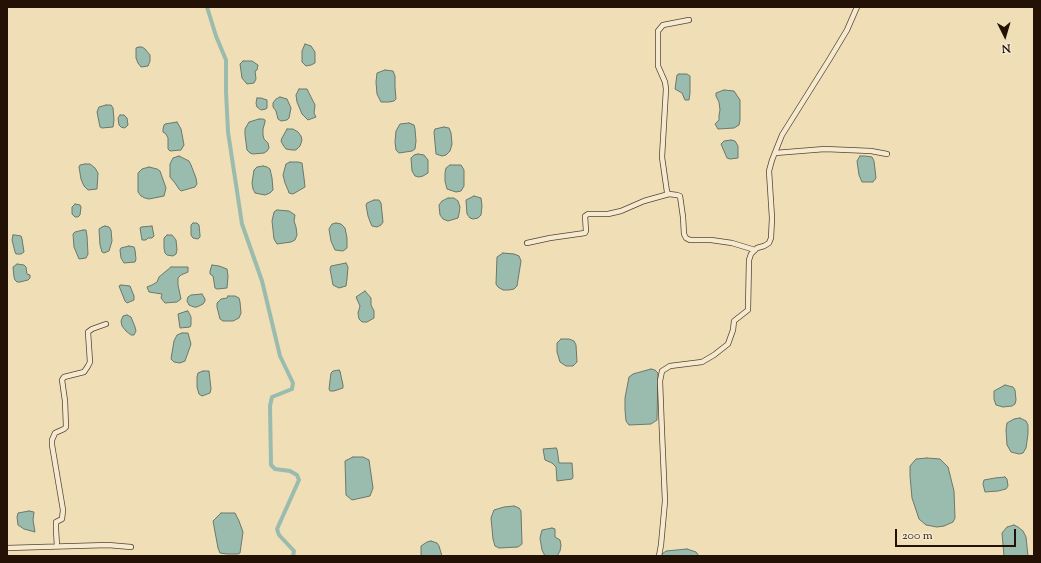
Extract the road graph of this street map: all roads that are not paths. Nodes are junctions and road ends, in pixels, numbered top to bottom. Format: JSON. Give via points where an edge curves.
{"nodes":[{"id":1,"x":857,"y":7,"type":"edge"},
{"id":2,"x":689,"y":20,"type":"dead end"},
{"id":3,"x":775,"y":153,"type":"junction"},
{"id":4,"x":886,"y":154,"type":"dead end"},
{"id":5,"x":669,"y":194,"type":"junction"},
{"id":6,"x":527,"y":243,"type":"dead end"},
{"id":7,"x":755,"y":250,"type":"junction"},
{"id":8,"x":106,"y":324,"type":"dead end"},
{"id":9,"x":57,"y":546,"type":"junction"},
{"id":10,"x":131,"y":547,"type":"dead end"},
{"id":11,"x":7,"y":548,"type":"edge"},
{"id":12,"x":659,"y":556,"type":"edge"}],
"edges":[{"from":1,"to":3,"type":"street","via":[[847,30],[782,135]]},
{"from":2,"to":5,"type":"street","via":[[662,25],[658,31],[658,66],[666,82],[662,157]]},
{"from":3,"to":4,"type":"street","via":[[825,149]]},
{"from":3,"to":7,"type":"street","via":[[769,171],[771,238],[769,243]]},
{"from":5,"to":6,"type":"street","via":[[622,211],[588,214],[585,234]]},
{"from":5,"to":7,"type":"street","via":[[680,196],[686,238],[732,243]]},
{"from":7,"to":12,"type":"street","via":[[749,260],[748,310],[734,321],[728,344],[702,362],[670,366],[662,371],[660,407],[665,501]]},
{"from":8,"to":9,"type":"street","via":[[88,332],[90,362],[84,372],[64,377],[62,380],[66,427],[55,433],[52,440],[62,510],[62,519],[56,522]]},
{"from":9,"to":10,"type":"street"},
{"from":9,"to":11,"type":"street"}]}
